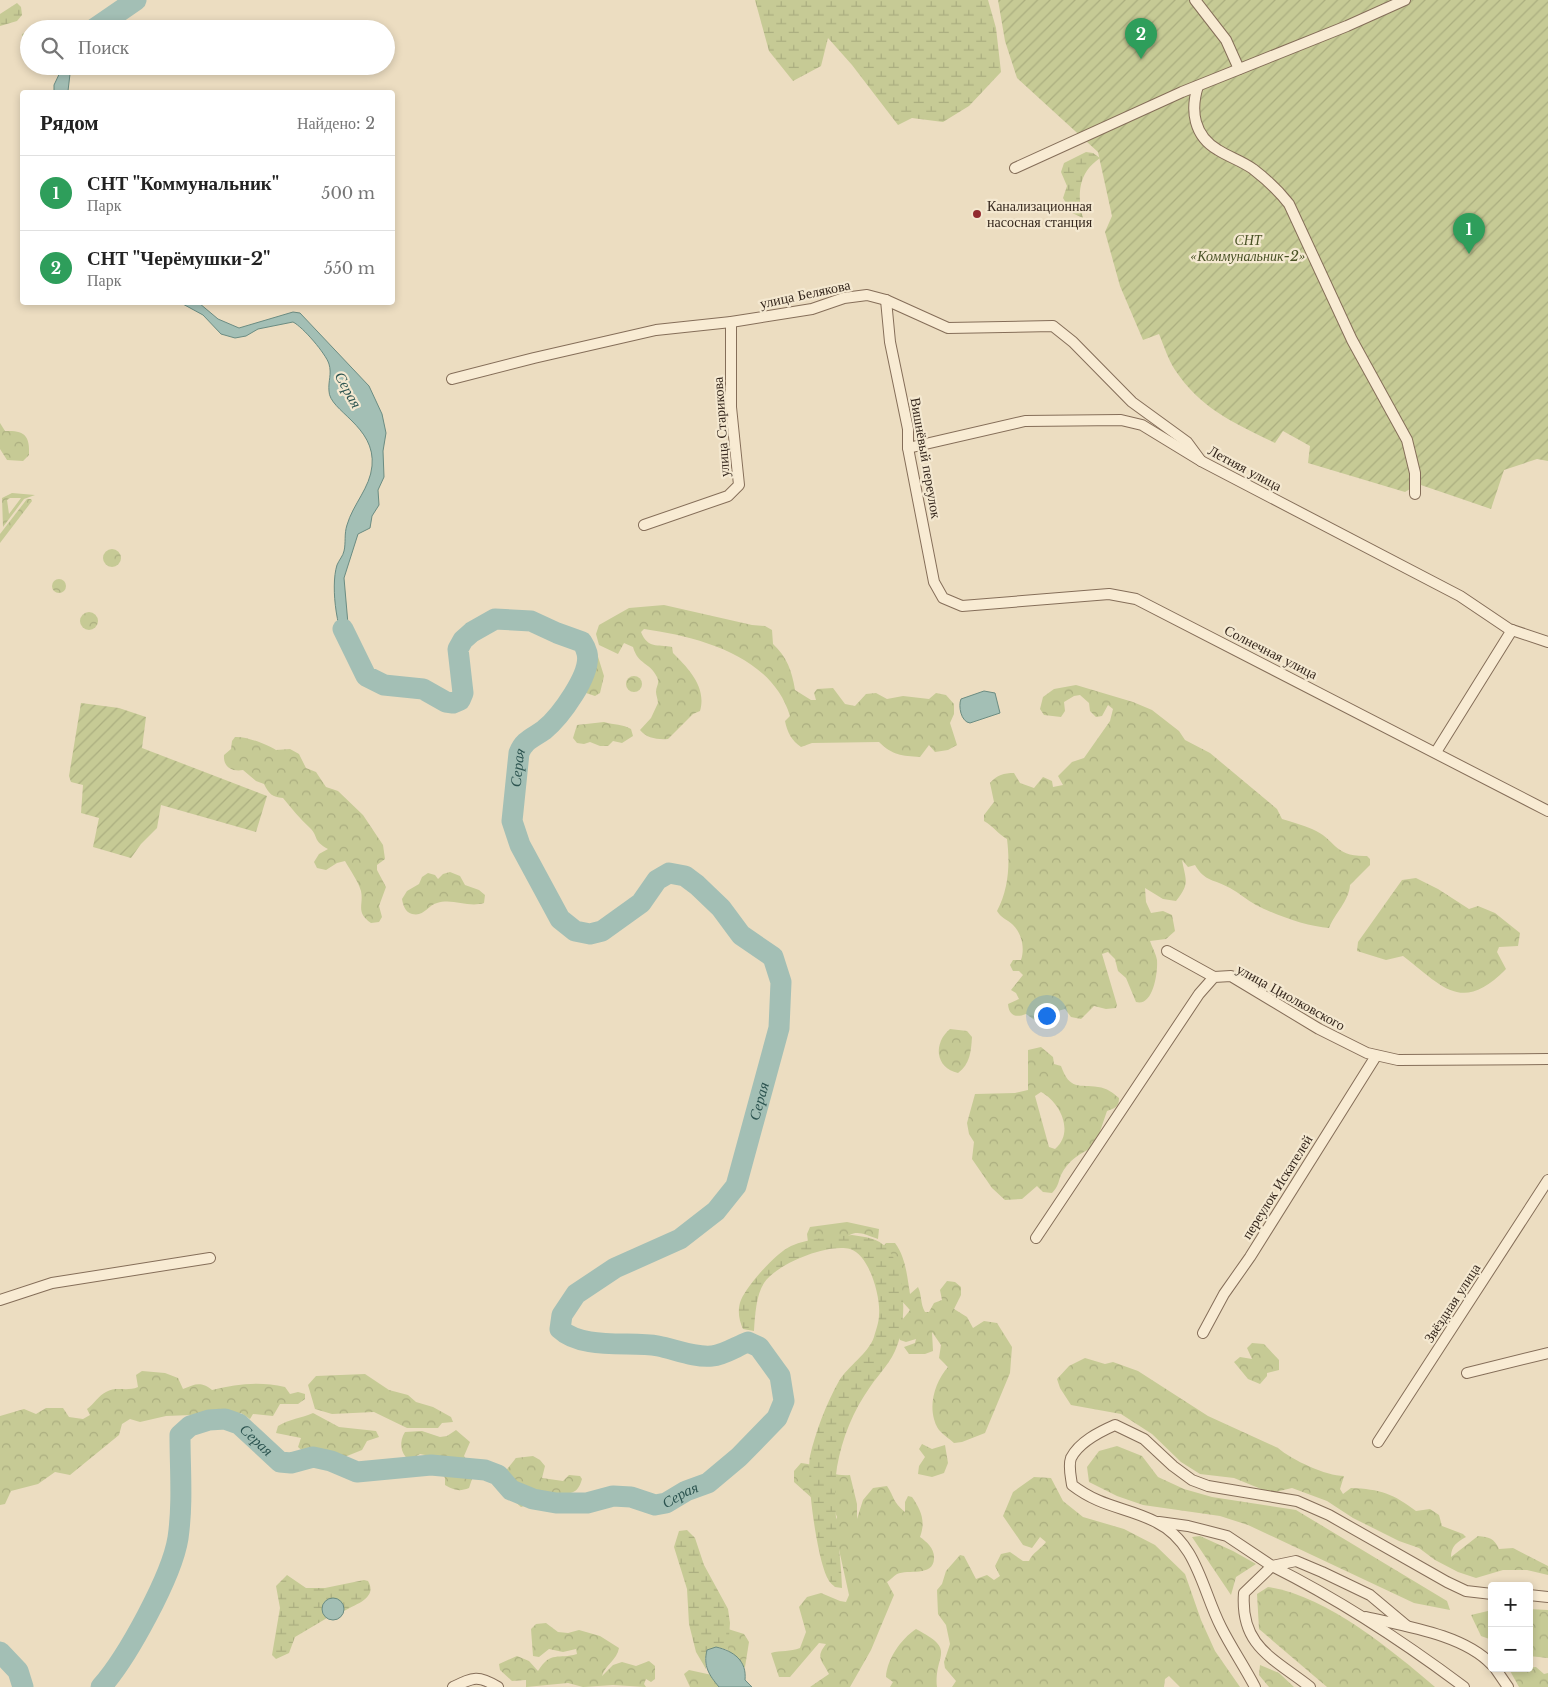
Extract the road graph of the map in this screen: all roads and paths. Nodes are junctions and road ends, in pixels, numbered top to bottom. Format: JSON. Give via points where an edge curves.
{"nodes":[{"id":1,"x":1195,"y":0,"type":"edge"},
{"id":2,"x":1405,"y":0,"type":"edge"},
{"id":3,"x":1239,"y":69,"type":"junction"},
{"id":4,"x":1198,"y":86,"type":"junction"},
{"id":5,"x":1015,"y":168,"type":"dead end"},
{"id":6,"x":886,"y":300,"type":"junction"},
{"id":7,"x":731,"y":322,"type":"junction"},
{"id":8,"x":452,"y":379,"type":"dead end"},
{"id":9,"x":908,"y":448,"type":"junction"},
{"id":10,"x":1201,"y":461,"type":"junction"},
{"id":11,"x":1415,"y":494,"type":"dead end"},
{"id":12,"x":644,"y":525,"type":"dead end"},
{"id":13,"x":962,"y":606,"type":"joint"},
{"id":14,"x":1512,"y":630,"type":"junction"},
{"id":15,"x":1548,"y":642,"type":"edge"},
{"id":16,"x":1436,"y":752,"type":"junction"},
{"id":17,"x":1548,"y":811,"type":"edge"},
{"id":18,"x":1167,"y":951,"type":"dead end"},
{"id":19,"x":1214,"y":978,"type":"junction"},
{"id":20,"x":1376,"y":1056,"type":"junction"},
{"id":21,"x":1548,"y":1059,"type":"edge"},
{"id":22,"x":1548,"y":1180,"type":"edge"},
{"id":23,"x":1036,"y":1238,"type":"dead end"},
{"id":24,"x":210,"y":1258,"type":"dead end"},
{"id":25,"x":0,"y":1300,"type":"edge"},
{"id":26,"x":1202,"y":1333,"type":"dead end"},
{"id":27,"x":1548,"y":1353,"type":"edge"},
{"id":28,"x":1466,"y":1373,"type":"dead end"},
{"id":29,"x":1378,"y":1442,"type":"dead end"},
{"id":30,"x":1156,"y":1521,"type":"junction"},
{"id":31,"x":1272,"y":1566,"type":"junction"},
{"id":32,"x":1488,"y":1593,"type":"edge"},
{"id":33,"x":1533,"y":1595,"type":"edge"},
{"id":34,"x":1548,"y":1597,"type":"edge"},
{"id":35,"x":1357,"y":1615,"type":"junction"},
{"id":36,"x":1407,"y":1626,"type":"junction"},
{"id":37,"x":1488,"y":1661,"type":"edge"},
{"id":38,"x":1498,"y":1672,"type":"edge"},
{"id":39,"x":453,"y":1687,"type":"edge"},
{"id":40,"x":498,"y":1687,"type":"edge"},
{"id":41,"x":1254,"y":1687,"type":"edge"},
{"id":42,"x":1310,"y":1687,"type":"edge"},
{"id":43,"x":1464,"y":1687,"type":"edge"},
{"id":44,"x":1508,"y":1687,"type":"edge"}],
"edges":[{"from":1,"to":3,"type":"street","via":[[1223,35]]},
{"from":2,"to":3,"type":"street"},
{"from":3,"to":4,"type":"street"},
{"from":4,"to":5,"type":"street"},
{"from":4,"to":11,"type":"street","via":[[1192,103],[1193,113],[1207,142],[1251,168],[1278,190],[1289,204],[1352,340],[1407,440],[1415,473]]},
{"from":6,"to":7,"type":"street","name":"улица Белякова","via":[[867,295],[844,298],[812,309]]},
{"from":6,"to":9,"type":"street","name":"Вишнёвый переулок","via":[[890,342],[908,429]]},
{"from":6,"to":10,"type":"street","name":"улица Белякова","via":[[948,328],[1053,326],[1132,402],[1187,442]]},
{"from":7,"to":8,"type":"street","name":"улица Белякова","via":[[656,330]]},
{"from":7,"to":12,"type":"street","name":"улица Старикова","via":[[730,407],[739,485],[728,496]]},
{"from":9,"to":10,"type":"street","name":"Летняя улица","via":[[1025,420],[1122,420],[1142,426]]},
{"from":9,"to":13,"type":"street","name":"Вишнёвый переулок","via":[[934,582],[943,598]]},
{"from":10,"to":14,"type":"street","name":"Летняя улица","via":[[1460,596]]},
{"from":13,"to":16,"type":"street","name":"Солнечная улица","via":[[1109,594],[1136,599]]},
{"from":14,"to":15,"type":"street","name":"Летняя улица"},
{"from":14,"to":16,"type":"street"},
{"from":16,"to":17,"type":"street","name":"Солнечная улица"},
{"from":18,"to":19,"type":"street"},
{"from":19,"to":20,"type":"street","name":"улица Циолковского","via":[[1231,976],[1319,1029]]},
{"from":19,"to":23,"type":"street","name":"улица Циолковского","via":[[1199,994]]},
{"from":20,"to":21,"type":"street","name":"улица Циолковского","via":[[1408,1060]]},
{"from":20,"to":26,"type":"street","name":"переулок Искателей"},
{"from":22,"to":29,"type":"street","name":"Звёздная улица"},
{"from":24,"to":25,"type":"street","via":[[52,1283]]},
{"from":27,"to":28,"type":"street"},
{"from":30,"to":31,"type":"street","via":[[1227,1536]]},
{"from":30,"to":32,"type":"street","via":[[1106,1505],[1072,1486],[1071,1459],[1086,1442],[1115,1425],[1144,1439],[1192,1480],[1208,1486],[1297,1501],[1329,1515],[1448,1582],[1466,1590]]},
{"from":30,"to":41,"type":"street","via":[[1178,1536],[1192,1558],[1220,1625]]},
{"from":31,"to":35,"type":"street","via":[[1326,1594]]},
{"from":31,"to":36,"type":"street","via":[[1296,1561],[1322,1572],[1370,1596]]},
{"from":31,"to":42,"type":"street","via":[[1244,1593],[1245,1623],[1250,1636],[1262,1648]]},
{"from":33,"to":34,"type":"street"},
{"from":35,"to":36,"type":"street"},
{"from":35,"to":43,"type":"street"},
{"from":36,"to":37,"type":"street","via":[[1458,1644]]},
{"from":38,"to":44,"type":"street"},
{"from":39,"to":40,"type":"street","via":[[470,1679],[482,1678]]}]}
